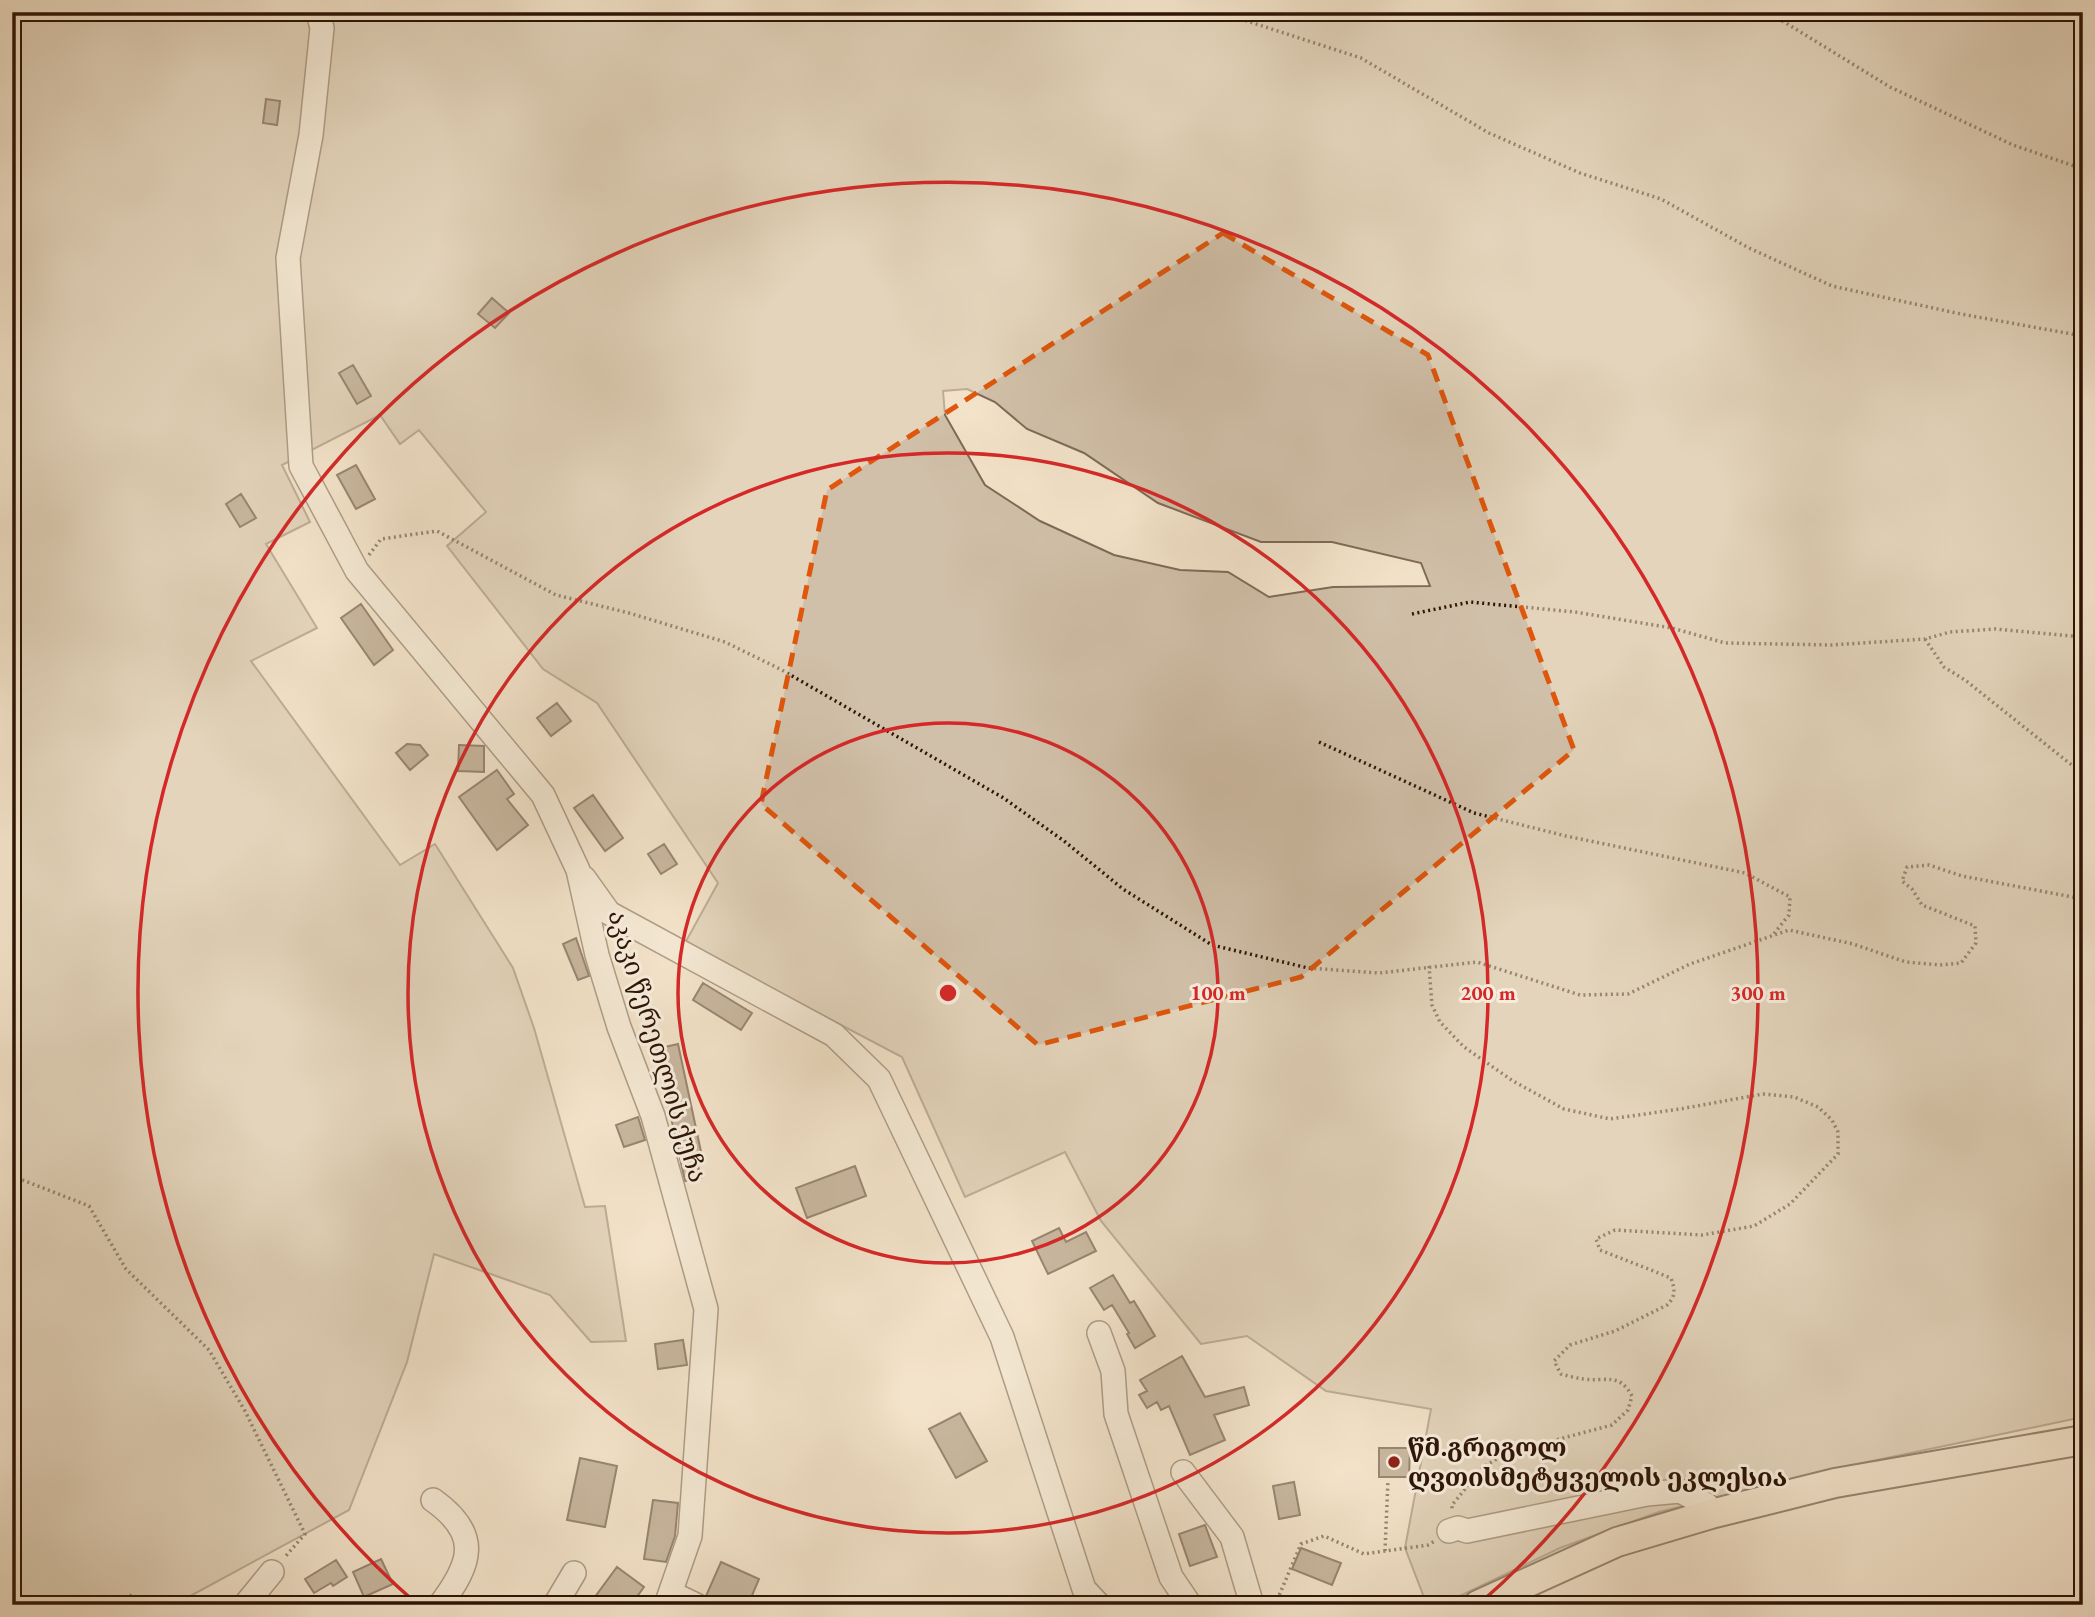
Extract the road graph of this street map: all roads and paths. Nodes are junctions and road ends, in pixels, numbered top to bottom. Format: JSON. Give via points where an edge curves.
{"nodes":[{"id":1,"x":318,"y":12,"type":"edge"},
{"id":2,"x":1219,"y":12,"type":"edge"},
{"id":3,"x":1768,"y":12,"type":"edge"},
{"id":4,"x":2083,"y":169,"type":"edge"},
{"id":5,"x":2083,"y":336,"type":"edge"},
{"id":6,"x":357,"y":571,"type":"junction"},
{"id":7,"x":1412,"y":614,"type":"dead end"},
{"id":8,"x":2083,"y":637,"type":"edge"},
{"id":9,"x":1924,"y":639,"type":"junction"},
{"id":10,"x":1319,"y":743,"type":"dead end"},
{"id":11,"x":2083,"y":774,"type":"edge"},
{"id":12,"x":578,"y":870,"type":"junction"},
{"id":13,"x":2083,"y":899,"type":"edge"},
{"id":14,"x":1771,"y":936,"type":"junction"},
{"id":15,"x":1429,"y":966,"type":"junction"},
{"id":16,"x":12,"y":1176,"type":"edge"},
{"id":17,"x":1098,"y":1333,"type":"dead end"},
{"id":18,"x":2083,"y":1440,"type":"edge"},
{"id":19,"x":1183,"y":1472,"type":"dead end"},
{"id":20,"x":1388,"y":1480,"type":"dead end"},
{"id":21,"x":433,"y":1500,"type":"dead end"},
{"id":22,"x":1710,"y":1514,"type":"junction"},
{"id":23,"x":1454,"y":1529,"type":"junction"},
{"id":24,"x":1385,"y":1551,"type":"junction"},
{"id":25,"x":272,"y":1572,"type":"joint"},
{"id":26,"x":574,"y":1573,"type":"dead end"},
{"id":27,"x":669,"y":1599,"type":"edge"},
{"id":28,"x":110,"y":1605,"type":"edge"},
{"id":29,"x":165,"y":1605,"type":"edge"},
{"id":30,"x":245,"y":1605,"type":"edge"},
{"id":31,"x":440,"y":1605,"type":"edge"},
{"id":32,"x":555,"y":1605,"type":"edge"},
{"id":33,"x":696,"y":1605,"type":"edge"},
{"id":34,"x":1099,"y":1605,"type":"edge"},
{"id":35,"x":1190,"y":1605,"type":"edge"},
{"id":36,"x":1252,"y":1605,"type":"edge"},
{"id":37,"x":1275,"y":1605,"type":"edge"},
{"id":38,"x":1478,"y":1605,"type":"edge"}],
"edges":[{"from":1,"to":6,"type":"street","name":"აკაკი წერეთლის ქუჩა","via":[[322,28],[311,135],[288,258],[301,466]]},
{"from":2,"to":5,"type":"path","via":[[1361,58],[1489,133],[1580,173],[1661,199],[1749,248],[1832,286]]},
{"from":3,"to":4,"type":"path","via":[[1889,87],[2013,145]]},
{"from":6,"to":12,"type":"street","name":"აკაკი წერეთლის ქუჩა","via":[[543,795]]},
{"from":6,"to":15,"type":"path","via":[[381,538],[437,531],[556,595],[725,642],[782,670],[1002,797],[1123,889],[1212,945],[1308,968],[1379,973]]},
{"from":7,"to":9,"type":"path","via":[[1470,602],[1576,612],[1672,628],[1725,643],[1831,645]]},
{"from":8,"to":9,"type":"path","via":[[1995,629]]},
{"from":9,"to":11,"type":"path","via":[[1944,667]]},
{"from":10,"to":14,"type":"path","via":[[1474,813],[1745,873],[1790,897],[1789,915]]},
{"from":12,"to":27,"type":"street","name":"აკაკი წერეთლის ქუჩა","via":[[597,956],[653,1116],[706,1309],[690,1536]]},
{"from":12,"to":34,"type":"street","via":[[609,914],[834,1035],[879,1079],[1002,1337],[1084,1589]]},
{"from":13,"to":14,"type":"path","via":[[1962,876],[1929,865],[1907,867],[1902,881],[1922,905],[1975,926],[1976,943],[1961,963],[1906,962],[1789,930]]},
{"from":14,"to":15,"type":"path","via":[[1690,964],[1628,994],[1580,995],[1477,962]]},
{"from":15,"to":23,"type":"path","via":[[1432,1005],[1440,1022],[1464,1047],[1564,1109],[1610,1119],[1763,1094],[1794,1097],[1818,1107],[1838,1132],[1838,1154],[1790,1204],[1754,1226],[1702,1235],[1615,1230],[1596,1240],[1600,1250],[1671,1278],[1675,1290],[1667,1306],[1615,1331],[1570,1345],[1554,1361],[1561,1374],[1618,1380],[1632,1396],[1628,1410],[1612,1424],[1507,1453],[1483,1467],[1452,1505]]},
{"from":16,"to":25,"type":"path","via":[[89,1206],[126,1269],[209,1350],[245,1411],[305,1534]]},
{"from":17,"to":35,"type":"street","via":[[1113,1371],[1116,1414],[1171,1577]]},
{"from":18,"to":22,"type":"main road","via":[[1835,1483]]},
{"from":19,"to":36,"type":"street","via":[[1232,1537]]},
{"from":20,"to":24,"type":"path"},
{"from":21,"to":31,"type":"street","via":[[455,1520],[467,1545],[466,1560]]},
{"from":22,"to":23,"type":"street","via":[[1707,1505],[1680,1491],[1467,1531]]},
{"from":22,"to":38,"type":"main road","via":[[1616,1542]]},
{"from":23,"to":24,"type":"path","via":[[1428,1545]]},
{"from":24,"to":37,"type":"path","via":[[1364,1554],[1324,1536],[1301,1544]]},
{"from":25,"to":30,"type":"street"},
{"from":26,"to":32,"type":"street"},
{"from":27,"to":33,"type":"street"},
{"from":28,"to":29,"type":"path","via":[[129,1595]]}]}
